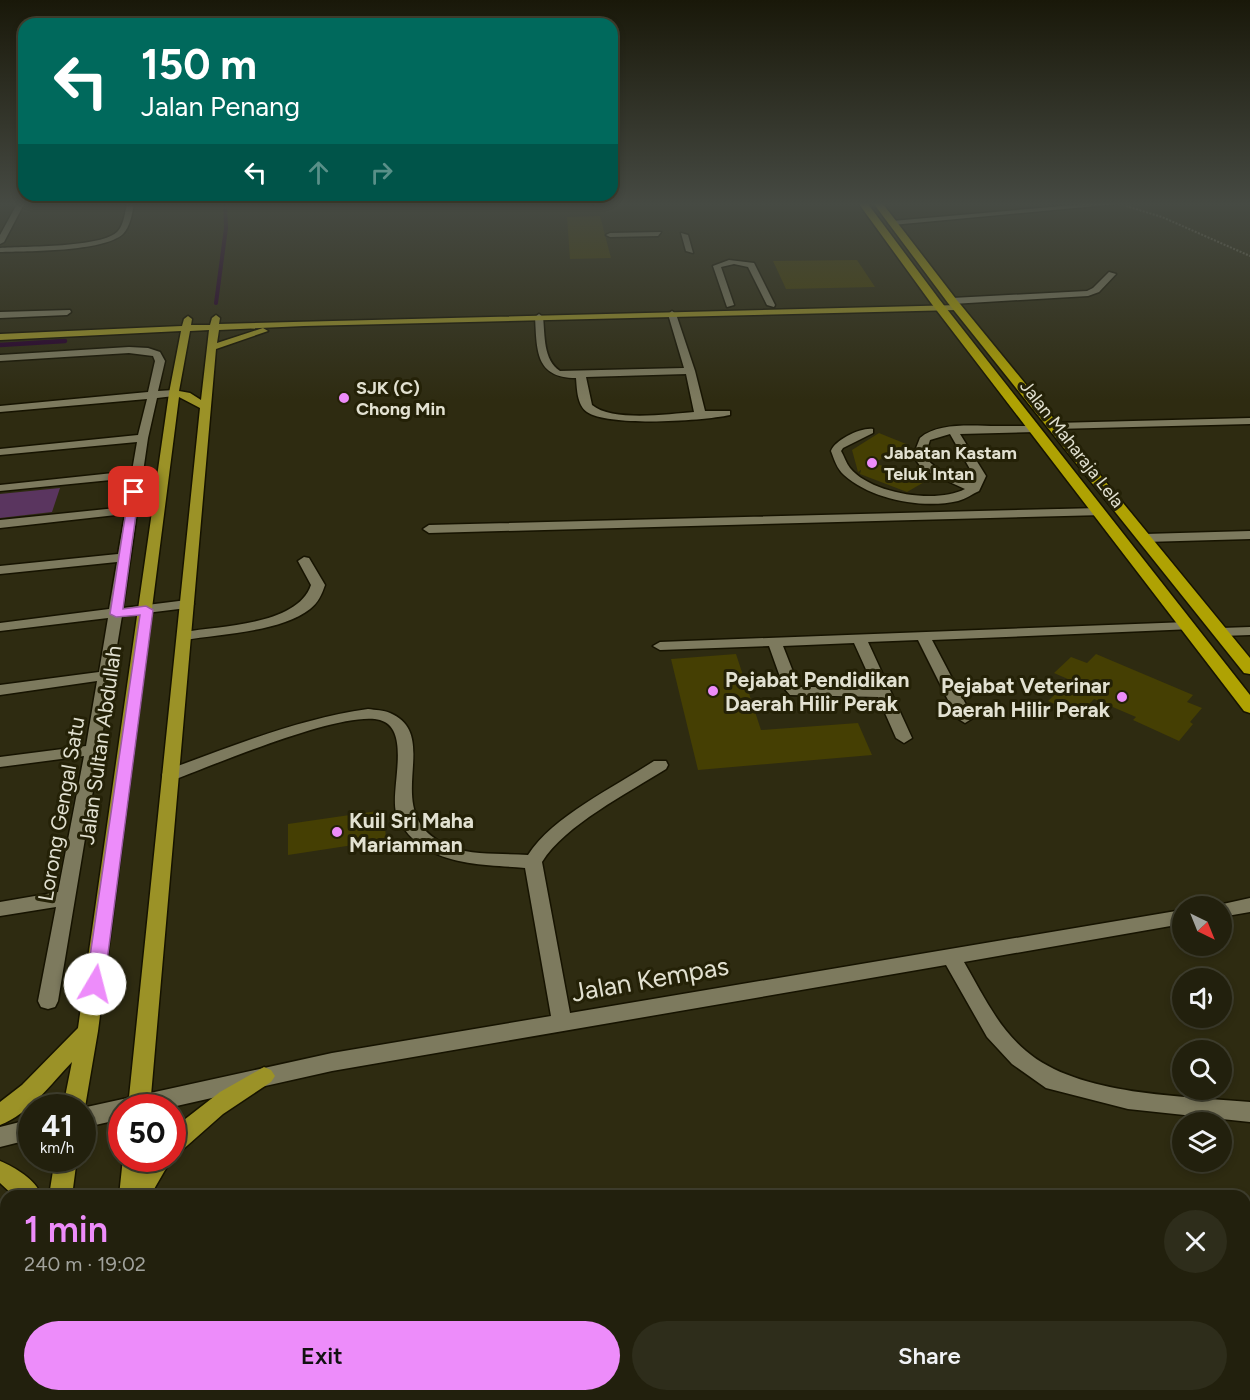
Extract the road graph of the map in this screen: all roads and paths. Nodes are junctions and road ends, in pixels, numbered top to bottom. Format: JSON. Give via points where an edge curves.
{"nodes":[{"id":1,"x":718,"y":269,"type":"edge"},
{"id":2,"x":753,"y":269,"type":"edge"},
{"id":3,"x":912,"y":269,"type":"edge"},
{"id":4,"x":928,"y":269,"type":"edge"},
{"id":5,"x":1112,"y":274,"type":"dead end"},
{"id":6,"x":938,"y":304,"type":"junction"},
{"id":7,"x":955,"y":304,"type":"junction"},
{"id":8,"x":730,"y":305,"type":"junction"},
{"id":9,"x":771,"y":305,"type":"junction"},
{"id":10,"x":67,"y":312,"type":"dead end"},
{"id":11,"x":672,"y":314,"type":"junction"},
{"id":12,"x":0,"y":315,"type":"edge"},
{"id":13,"x":539,"y":317,"type":"junction"},
{"id":14,"x":215,"y":322,"type":"junction"},
{"id":15,"x":338,"y":322,"type":"junction"},
{"id":16,"x":188,"y":323,"type":"junction"},
{"id":17,"x":0,"y":329,"type":"edge"},
{"id":18,"x":112,"y":331,"type":"junction"},
{"id":19,"x":0,"y":337,"type":"edge"},
{"id":20,"x":211,"y":348,"type":"junction"},
{"id":21,"x":182,"y":349,"type":"junction"},
{"id":22,"x":0,"y":358,"type":"edge"},
{"id":23,"x":690,"y":371,"type":"junction"},
{"id":24,"x":581,"y":375,"type":"junction"},
{"id":25,"x":174,"y":393,"type":"junction"},
{"id":26,"x":151,"y":396,"type":"junction"},
{"id":27,"x":207,"y":408,"type":"junction"},
{"id":28,"x":0,"y":410,"type":"edge"},
{"id":29,"x":726,"y":413,"type":"dead end"},
{"id":30,"x":700,"y":414,"type":"junction"},
{"id":31,"x":1250,"y":421,"type":"edge"},
{"id":32,"x":1055,"y":426,"type":"junction"},
{"id":33,"x":1035,"y":429,"type":"junction"},
{"id":34,"x":869,"y":431,"type":"dead end"},
{"id":35,"x":953,"y":431,"type":"junction"},
{"id":36,"x":143,"y":438,"type":"junction"},
{"id":37,"x":0,"y":452,"type":"edge"},
{"id":38,"x":137,"y":474,"type":"junction"},
{"id":39,"x":0,"y":488,"type":"edge"},
{"id":40,"x":975,"y":489,"type":"junction"},
{"id":41,"x":131,"y":510,"type":"junction"},
{"id":42,"x":1099,"y":512,"type":"junction"},
{"id":43,"x":0,"y":524,"type":"edge"},
{"id":44,"x":429,"y":529,"type":"dead end"},
{"id":45,"x":1250,"y":534,"type":"edge"},
{"id":46,"x":1145,"y":538,"type":"junction"},
{"id":47,"x":125,"y":557,"type":"junction"},
{"id":48,"x":304,"y":561,"type":"dead end"},
{"id":49,"x":0,"y":570,"type":"edge"},
{"id":50,"x":187,"y":604,"type":"junction"},
{"id":51,"x":146,"y":610,"type":"junction"},
{"id":52,"x":116,"y":614,"type":"junction"},
{"id":53,"x":1188,"y":626,"type":"junction"},
{"id":54,"x":0,"y":627,"type":"edge"},
{"id":55,"x":1250,"y":631,"type":"edge"},
{"id":56,"x":1221,"y":632,"type":"junction"},
{"id":57,"x":922,"y":635,"type":"junction"},
{"id":58,"x":184,"y":636,"type":"junction"},
{"id":59,"x":859,"y":638,"type":"junction"},
{"id":60,"x":774,"y":641,"type":"junction"},
{"id":61,"x":660,"y":646,"type":"dead end"},
{"id":62,"x":1250,"y":669,"type":"edge"},
{"id":63,"x":105,"y":676,"type":"junction"},
{"id":64,"x":0,"y":690,"type":"edge"},
{"id":65,"x":882,"y":692,"type":"junction"},
{"id":66,"x":1250,"y":708,"type":"edge"},
{"id":67,"x":965,"y":718,"type":"dead end"},
{"id":68,"x":904,"y":738,"type":"dead end"},
{"id":69,"x":93,"y":750,"type":"junction"},
{"id":70,"x":0,"y":762,"type":"edge"},
{"id":71,"x":660,"y":765,"type":"dead end"},
{"id":72,"x":170,"y":775,"type":"junction"},
{"id":73,"x":533,"y":862,"type":"junction"},
{"id":74,"x":66,"y":898,"type":"junction"},
{"id":75,"x":1250,"y":905,"type":"edge"},
{"id":76,"x":1232,"y":908,"type":"edge"},
{"id":77,"x":0,"y":909,"type":"edge"},
{"id":78,"x":1172,"y":918,"type":"edge"},
{"id":79,"x":951,"y":956,"type":"junction"},
{"id":80,"x":48,"y":1001,"type":"dead end"},
{"id":81,"x":562,"y":1023,"type":"junction"},
{"id":82,"x":88,"y":1031,"type":"junction"},
{"id":83,"x":264,"y":1076,"type":"junction"},
{"id":84,"x":77,"y":1094,"type":"edge"},
{"id":85,"x":133,"y":1094,"type":"edge"},
{"id":86,"x":186,"y":1094,"type":"edge"},
{"id":87,"x":1250,"y":1112,"type":"edge"},
{"id":88,"x":0,"y":1115,"type":"edge"},
{"id":89,"x":186,"y":1131,"type":"edge"},
{"id":90,"x":18,"y":1133,"type":"edge"},
{"id":91,"x":0,"y":1137,"type":"edge"},
{"id":92,"x":0,"y":1172,"type":"edge"},
{"id":93,"x":64,"y":1172,"type":"edge"},
{"id":94,"x":133,"y":1172,"type":"edge"},
{"id":95,"x":152,"y":1172,"type":"edge"},
{"id":96,"x":24,"y":1190,"type":"edge"},
{"id":97,"x":61,"y":1190,"type":"edge"},
{"id":98,"x":131,"y":1190,"type":"edge"},
{"id":99,"x":141,"y":1190,"type":"edge"}],
"edges":[{"from":1,"to":8,"type":"street"},
{"from":2,"to":9,"type":"street"},
{"from":3,"to":6,"type":"highway","name":"Jalan Maharaja Lela"},
{"from":4,"to":7,"type":"highway","name":"Jalan Maharaja Lela"},
{"from":5,"to":7,"type":"street","via":[[1096,290],[1081,294]]},
{"from":6,"to":7,"type":"main road"},
{"from":6,"to":9,"type":"main road"},
{"from":6,"to":11,"type":"main road"},
{"from":6,"to":33,"type":"highway","name":"Jalan Maharaja Lela"},
{"from":7,"to":32,"type":"highway","name":"Jalan Maharaja Lela"},
{"from":8,"to":9,"type":"main road"},
{"from":8,"to":14,"type":"main road"},
{"from":10,"to":12,"type":"street"},
{"from":11,"to":13,"type":"main road"},
{"from":11,"to":23,"type":"street"},
{"from":13,"to":15,"type":"main road"},
{"from":13,"to":24,"type":"street","via":[[548,366],[556,373]]},
{"from":14,"to":15,"type":"main road"},
{"from":14,"to":16,"type":"main road"},
{"from":14,"to":20,"type":"main road"},
{"from":15,"to":20,"type":"main road","via":[[268,330]]},
{"from":16,"to":17,"type":"main road"},
{"from":16,"to":18,"type":"main road"},
{"from":16,"to":21,"type":"main road","name":"Jalan Sultan Abdullah"},
{"from":18,"to":19,"type":"main road"},
{"from":18,"to":21,"type":"main road","via":[[161,337]]},
{"from":20,"to":27,"type":"main road"},
{"from":21,"to":25,"type":"main road","name":"Jalan Sultan Abdullah"},
{"from":22,"to":26,"type":"street","name":"Lorong Gengal Satu","via":[[148,351],[157,354],[160,361]]},
{"from":23,"to":24,"type":"street"},
{"from":23,"to":30,"type":"street"},
{"from":24,"to":30,"type":"street","via":[[585,402],[604,416]]},
{"from":25,"to":26,"type":"street"},
{"from":25,"to":27,"type":"main road","via":[[186,395]]},
{"from":25,"to":51,"type":"main road","name":"Jalan Sultan Abdullah"},
{"from":26,"to":28,"type":"street"},
{"from":26,"to":36,"type":"street","name":"Lorong Gengal Satu"},
{"from":27,"to":50,"type":"main road"},
{"from":29,"to":30,"type":"street"},
{"from":31,"to":32,"type":"street"},
{"from":32,"to":46,"type":"highway","name":"Jalan Maharaja Lela"},
{"from":33,"to":35,"type":"street"},
{"from":33,"to":42,"type":"highway","name":"Jalan Maharaja Lela"},
{"from":34,"to":40,"type":"street","via":[[838,446],[836,451],[846,471],[856,479],[917,500],[956,499]]},
{"from":35,"to":40,"type":"street","via":[[980,476]]},
{"from":35,"to":40,"type":"street","via":[[930,435],[923,441],[919,456],[936,472]]},
{"from":36,"to":37,"type":"street"},
{"from":36,"to":38,"type":"street","name":"Lorong Gengal Satu"},
{"from":38,"to":39,"type":"street"},
{"from":38,"to":41,"type":"street","name":"Lorong Gengal Satu"},
{"from":41,"to":43,"type":"street"},
{"from":41,"to":47,"type":"street","name":"Lorong Gengal Satu"},
{"from":42,"to":44,"type":"street"},
{"from":42,"to":53,"type":"highway","name":"Jalan Maharaja Lela"},
{"from":45,"to":46,"type":"street"},
{"from":46,"to":56,"type":"highway","name":"Jalan Maharaja Lela"},
{"from":47,"to":49,"type":"street"},
{"from":47,"to":52,"type":"street","name":"Lorong Gengal Satu"},
{"from":48,"to":58,"type":"street","via":[[318,585],[315,596],[304,608],[256,624]]},
{"from":50,"to":51,"type":"street"},
{"from":50,"to":58,"type":"main road"},
{"from":51,"to":52,"type":"street"},
{"from":51,"to":82,"type":"main road","name":"Jalan Sultan Abdullah"},
{"from":52,"to":54,"type":"street"},
{"from":52,"to":63,"type":"street","name":"Lorong Gengal Satu"},
{"from":53,"to":57,"type":"street"},
{"from":53,"to":66,"type":"highway","name":"Jalan Maharaja Lela"},
{"from":55,"to":56,"type":"street"},
{"from":56,"to":62,"type":"highway","name":"Jalan Maharaja Lela"},
{"from":57,"to":59,"type":"street"},
{"from":57,"to":67,"type":"street"},
{"from":58,"to":72,"type":"main road"},
{"from":59,"to":60,"type":"street"},
{"from":59,"to":65,"type":"street"},
{"from":60,"to":61,"type":"street"},
{"from":60,"to":65,"type":"street","via":[[790,688],[795,692]]},
{"from":63,"to":64,"type":"street"},
{"from":63,"to":69,"type":"street","name":"Lorong Gengal Satu"},
{"from":65,"to":68,"type":"street"},
{"from":69,"to":70,"type":"street"},
{"from":69,"to":74,"type":"street","name":"Lorong Gengal Satu"},
{"from":71,"to":73,"type":"street","via":[[564,827],[545,843]]},
{"from":72,"to":73,"type":"street","via":[[321,721],[360,713],[384,715],[399,725],[404,741],[404,810],[415,831],[434,846],[464,856]]},
{"from":72,"to":85,"type":"main road"},
{"from":73,"to":81,"type":"street"},
{"from":74,"to":77,"type":"street"},
{"from":74,"to":80,"type":"street","name":"Lorong Gengal Satu"},
{"from":75,"to":76,"type":"street"},
{"from":78,"to":79,"type":"street","name":"Jalan Kempas"},
{"from":79,"to":81,"type":"street","name":"Jalan Kempas"},
{"from":79,"to":87,"type":"street","via":[[994,1031],[1019,1058],[1053,1081],[1128,1100]]},
{"from":81,"to":83,"type":"street","name":"Jalan Kempas"},
{"from":82,"to":84,"type":"main road","name":"Jalan Sultan Abdullah"},
{"from":82,"to":88,"type":"main road","via":[[30,1092]]},
{"from":83,"to":86,"type":"street","name":"Jalan Kempas"},
{"from":83,"to":89,"type":"main road","via":[[222,1101]]},
{"from":90,"to":91,"type":"street"},
{"from":92,"to":96,"type":"main road"},
{"from":93,"to":97,"type":"main road"},
{"from":94,"to":98,"type":"main road"},
{"from":95,"to":99,"type":"main road"}]}
